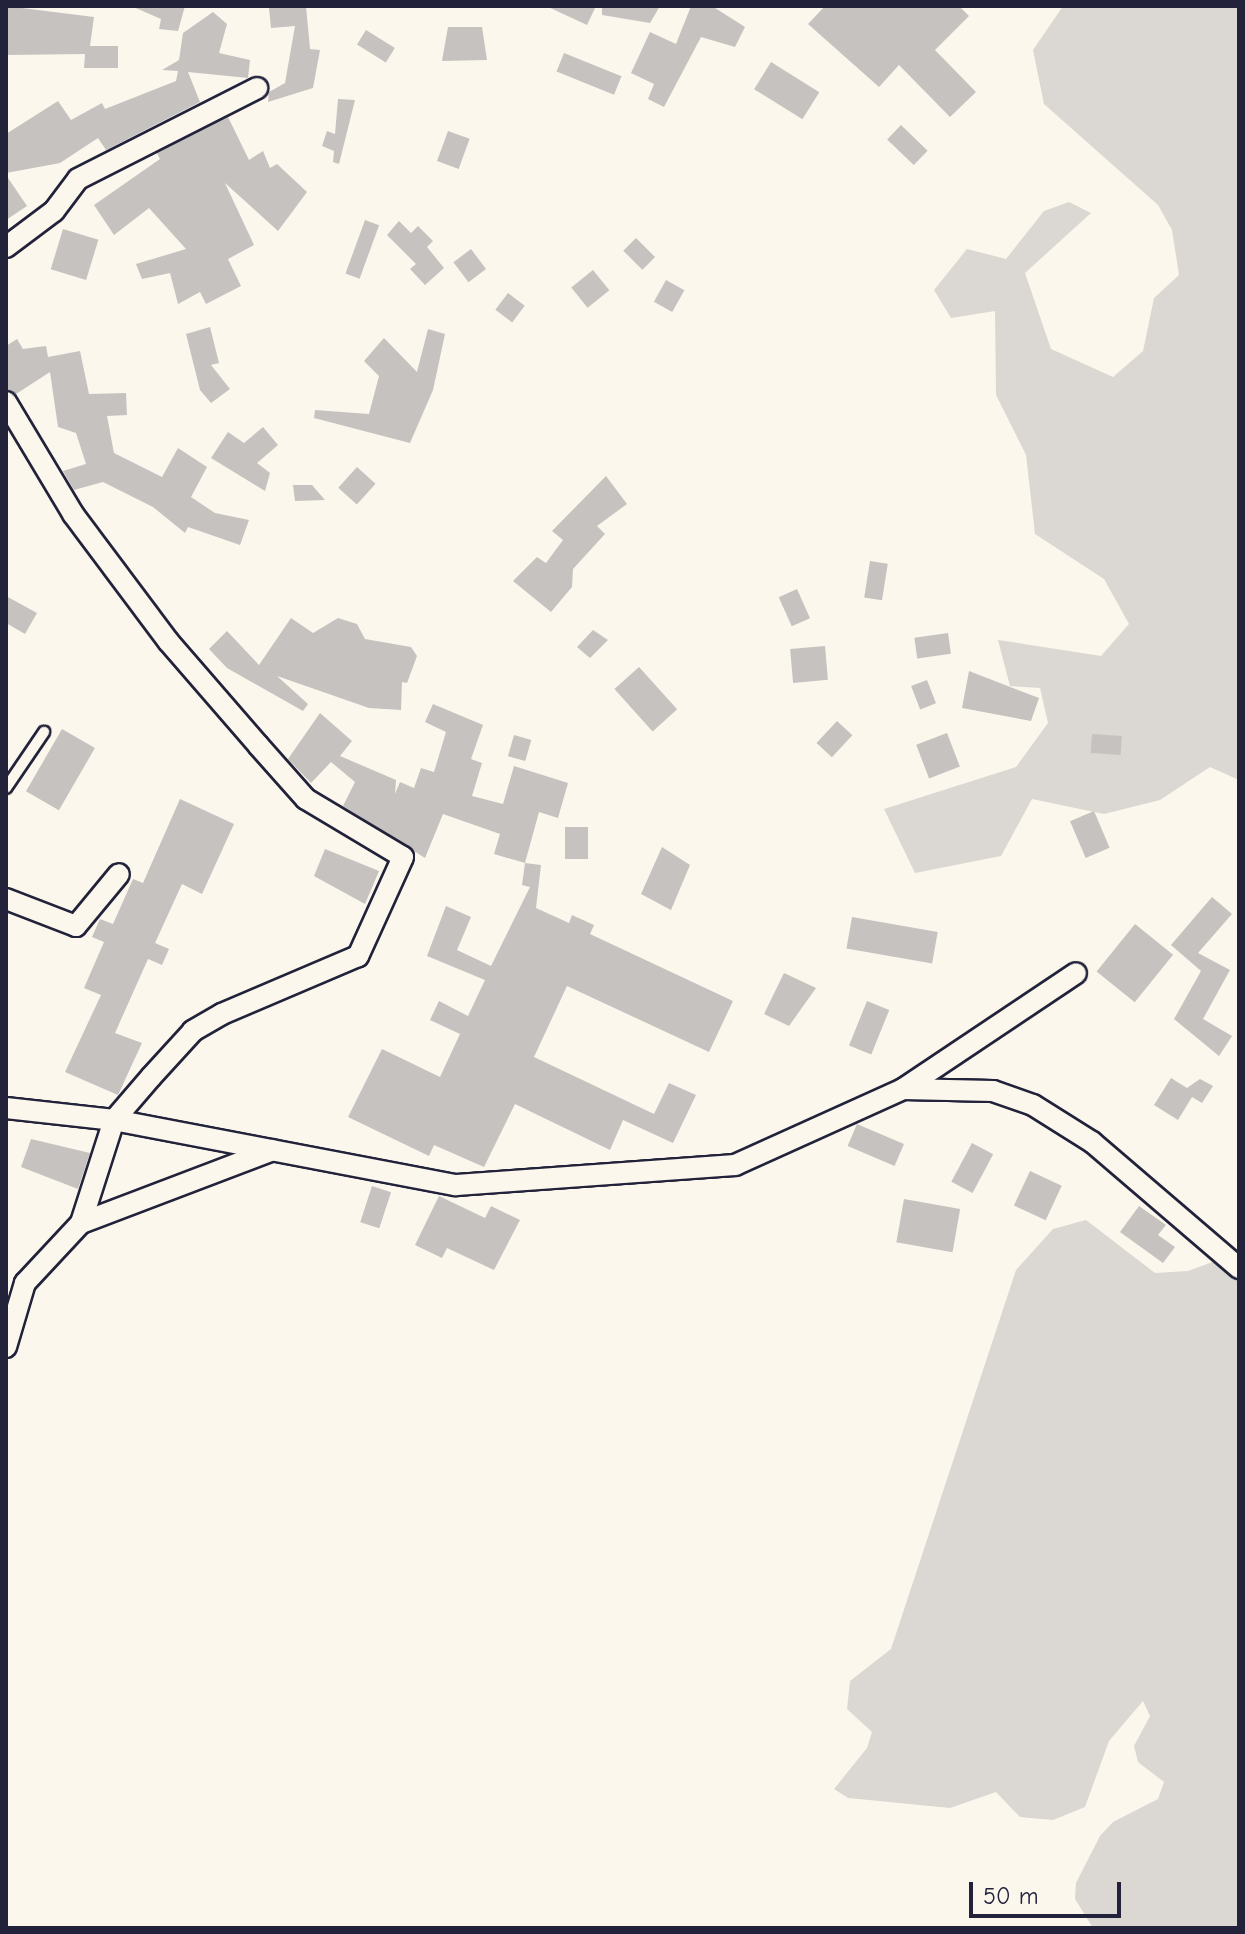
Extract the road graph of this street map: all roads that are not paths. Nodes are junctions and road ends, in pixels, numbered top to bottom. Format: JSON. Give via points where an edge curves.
{"nodes":[{"id":1,"x":257,"y":88,"type":"dead end"},
{"id":2,"x":6,"y":247,"type":"edge"},
{"id":3,"x":6,"y":402,"type":"edge"},
{"id":4,"x":44,"y":732,"type":"dead end"},
{"id":5,"x":6,"y":788,"type":"edge"},
{"id":6,"x":119,"y":874,"type":"dead end"},
{"id":7,"x":6,"y":899,"type":"edge"},
{"id":8,"x":1076,"y":973,"type":"dead end"},
{"id":9,"x":903,"y":1089,"type":"junction"},
{"id":10,"x":6,"y":1108,"type":"edge"},
{"id":11,"x":114,"y":1120,"type":"junction"},
{"id":12,"x":273,"y":1150,"type":"junction"},
{"id":13,"x":81,"y":1223,"type":"junction"},
{"id":14,"x":1239,"y":1268,"type":"edge"},
{"id":15,"x":6,"y":1347,"type":"edge"}],
"edges":[{"from":1,"to":2,"type":"street","via":[[78,179],[54,211]]},
{"from":3,"to":11,"type":"street","via":[[73,514],[168,641],[258,745],[306,799],[403,857],[358,956],[193,1031]]},
{"from":4,"to":5,"type":"lane"},
{"from":6,"to":7,"type":"street","via":[[76,926]]},
{"from":8,"to":9,"type":"street"},
{"from":9,"to":12,"type":"street","via":[[817,1133],[735,1165],[456,1185]]},
{"from":9,"to":14,"type":"street","via":[[993,1091],[1033,1105],[1092,1142]]},
{"from":10,"to":11,"type":"street"},
{"from":11,"to":12,"type":"street"},
{"from":11,"to":13,"type":"street"},
{"from":12,"to":13,"type":"street"},
{"from":13,"to":15,"type":"street","via":[[25,1283]]}]}
